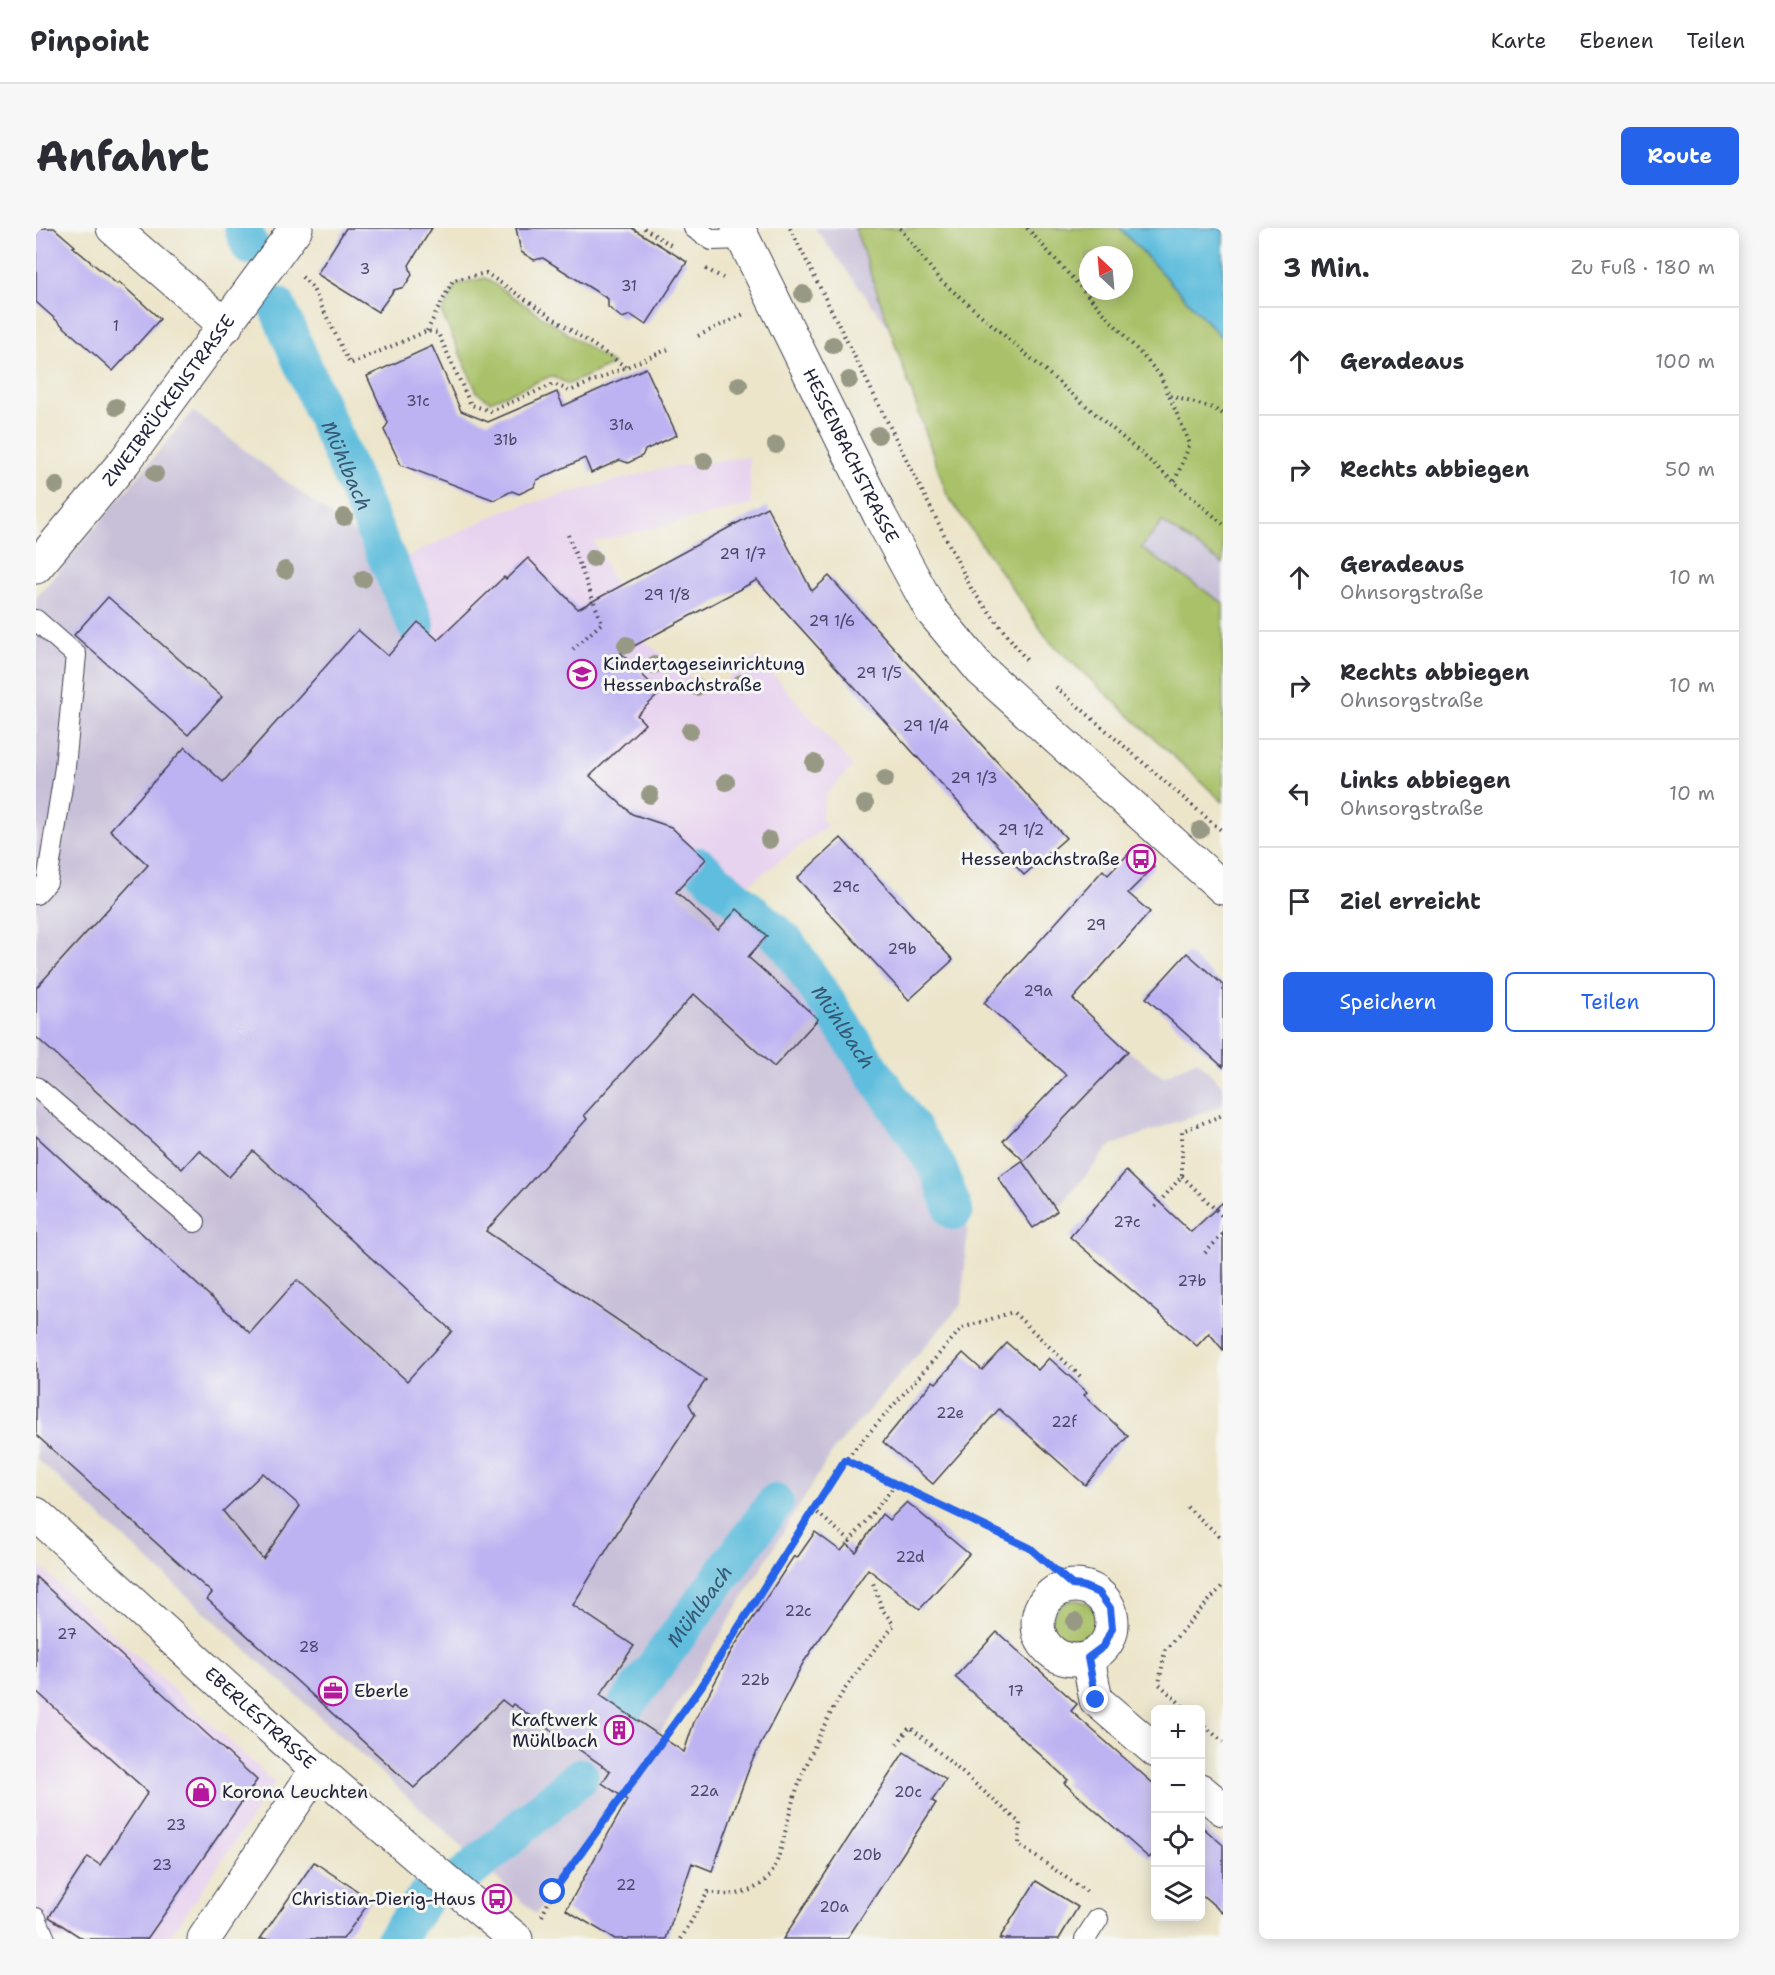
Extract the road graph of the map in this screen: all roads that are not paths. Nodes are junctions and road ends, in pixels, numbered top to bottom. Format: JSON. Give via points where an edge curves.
{"nodes":[{"id":1,"x":113,"y":228,"type":"edge"},
{"id":2,"x":694,"y":228,"type":"edge"},
{"id":3,"x":741,"y":234,"type":"edge"},
{"id":4,"x":287,"y":240,"type":"edge"},
{"id":5,"x":226,"y":326,"type":"junction"},
{"id":6,"x":36,"y":567,"type":"edge"},
{"id":7,"x":36,"y":620,"type":"edge"},
{"id":8,"x":1223,"y":888,"type":"edge"},
{"id":9,"x":36,"y":894,"type":"edge"},
{"id":10,"x":36,"y":1087,"type":"edge"},
{"id":11,"x":195,"y":1222,"type":"dead end"},
{"id":12,"x":36,"y":1514,"type":"edge"},
{"id":13,"x":1088,"y":1658,"type":"junction"},
{"id":14,"x":1151,"y":1748,"type":"edge"},
{"id":15,"x":316,"y":1769,"type":"junction"},
{"id":16,"x":1205,"y":1794,"type":"edge"},
{"id":17,"x":1223,"y":1809,"type":"edge"},
{"id":18,"x":36,"y":1918,"type":"edge"},
{"id":19,"x":1098,"y":1919,"type":"road end"},
{"id":20,"x":528,"y":1930,"type":"edge"},
{"id":21,"x":45,"y":1939,"type":"edge"},
{"id":22,"x":204,"y":1939,"type":"edge"},
{"id":23,"x":1085,"y":1939,"type":"edge"}],
"edges":[{"from":1,"to":5,"type":"street"},
{"from":2,"to":3,"type":"lane","via":[[712,240]]},
{"from":3,"to":8,"type":"street","name":"HESSENBACHSTRASSE","via":[[881,518],[931,610],[981,670]]},
{"from":4,"to":5,"type":"street","name":"ZWEIBRÜCKENSTRASSE"},
{"from":5,"to":6,"type":"street","name":"ZWEIBRÜCKENSTRASSE","via":[[125,461]]},
{"from":7,"to":9,"type":"lane","via":[[76,655],[65,767],[47,882]]},
{"from":10,"to":11,"type":"lane"},
{"from":12,"to":15,"type":"street","name":"EBERLESTRASSE"},
{"from":13,"to":13,"type":"street","via":[[1058,1656],[1039,1633],[1039,1614],[1048,1597],[1072,1585],[1099,1593],[1112,1617],[1110,1637]]},
{"from":13,"to":14,"type":"street","via":[[1096,1700]]},
{"from":15,"to":20,"type":"street","name":"EBERLESTRASSE","via":[[432,1870]]},
{"from":15,"to":22,"type":"street"},
{"from":16,"to":17,"type":"street"},
{"from":18,"to":21,"type":"lane"},
{"from":19,"to":23,"type":"lane"}]}
